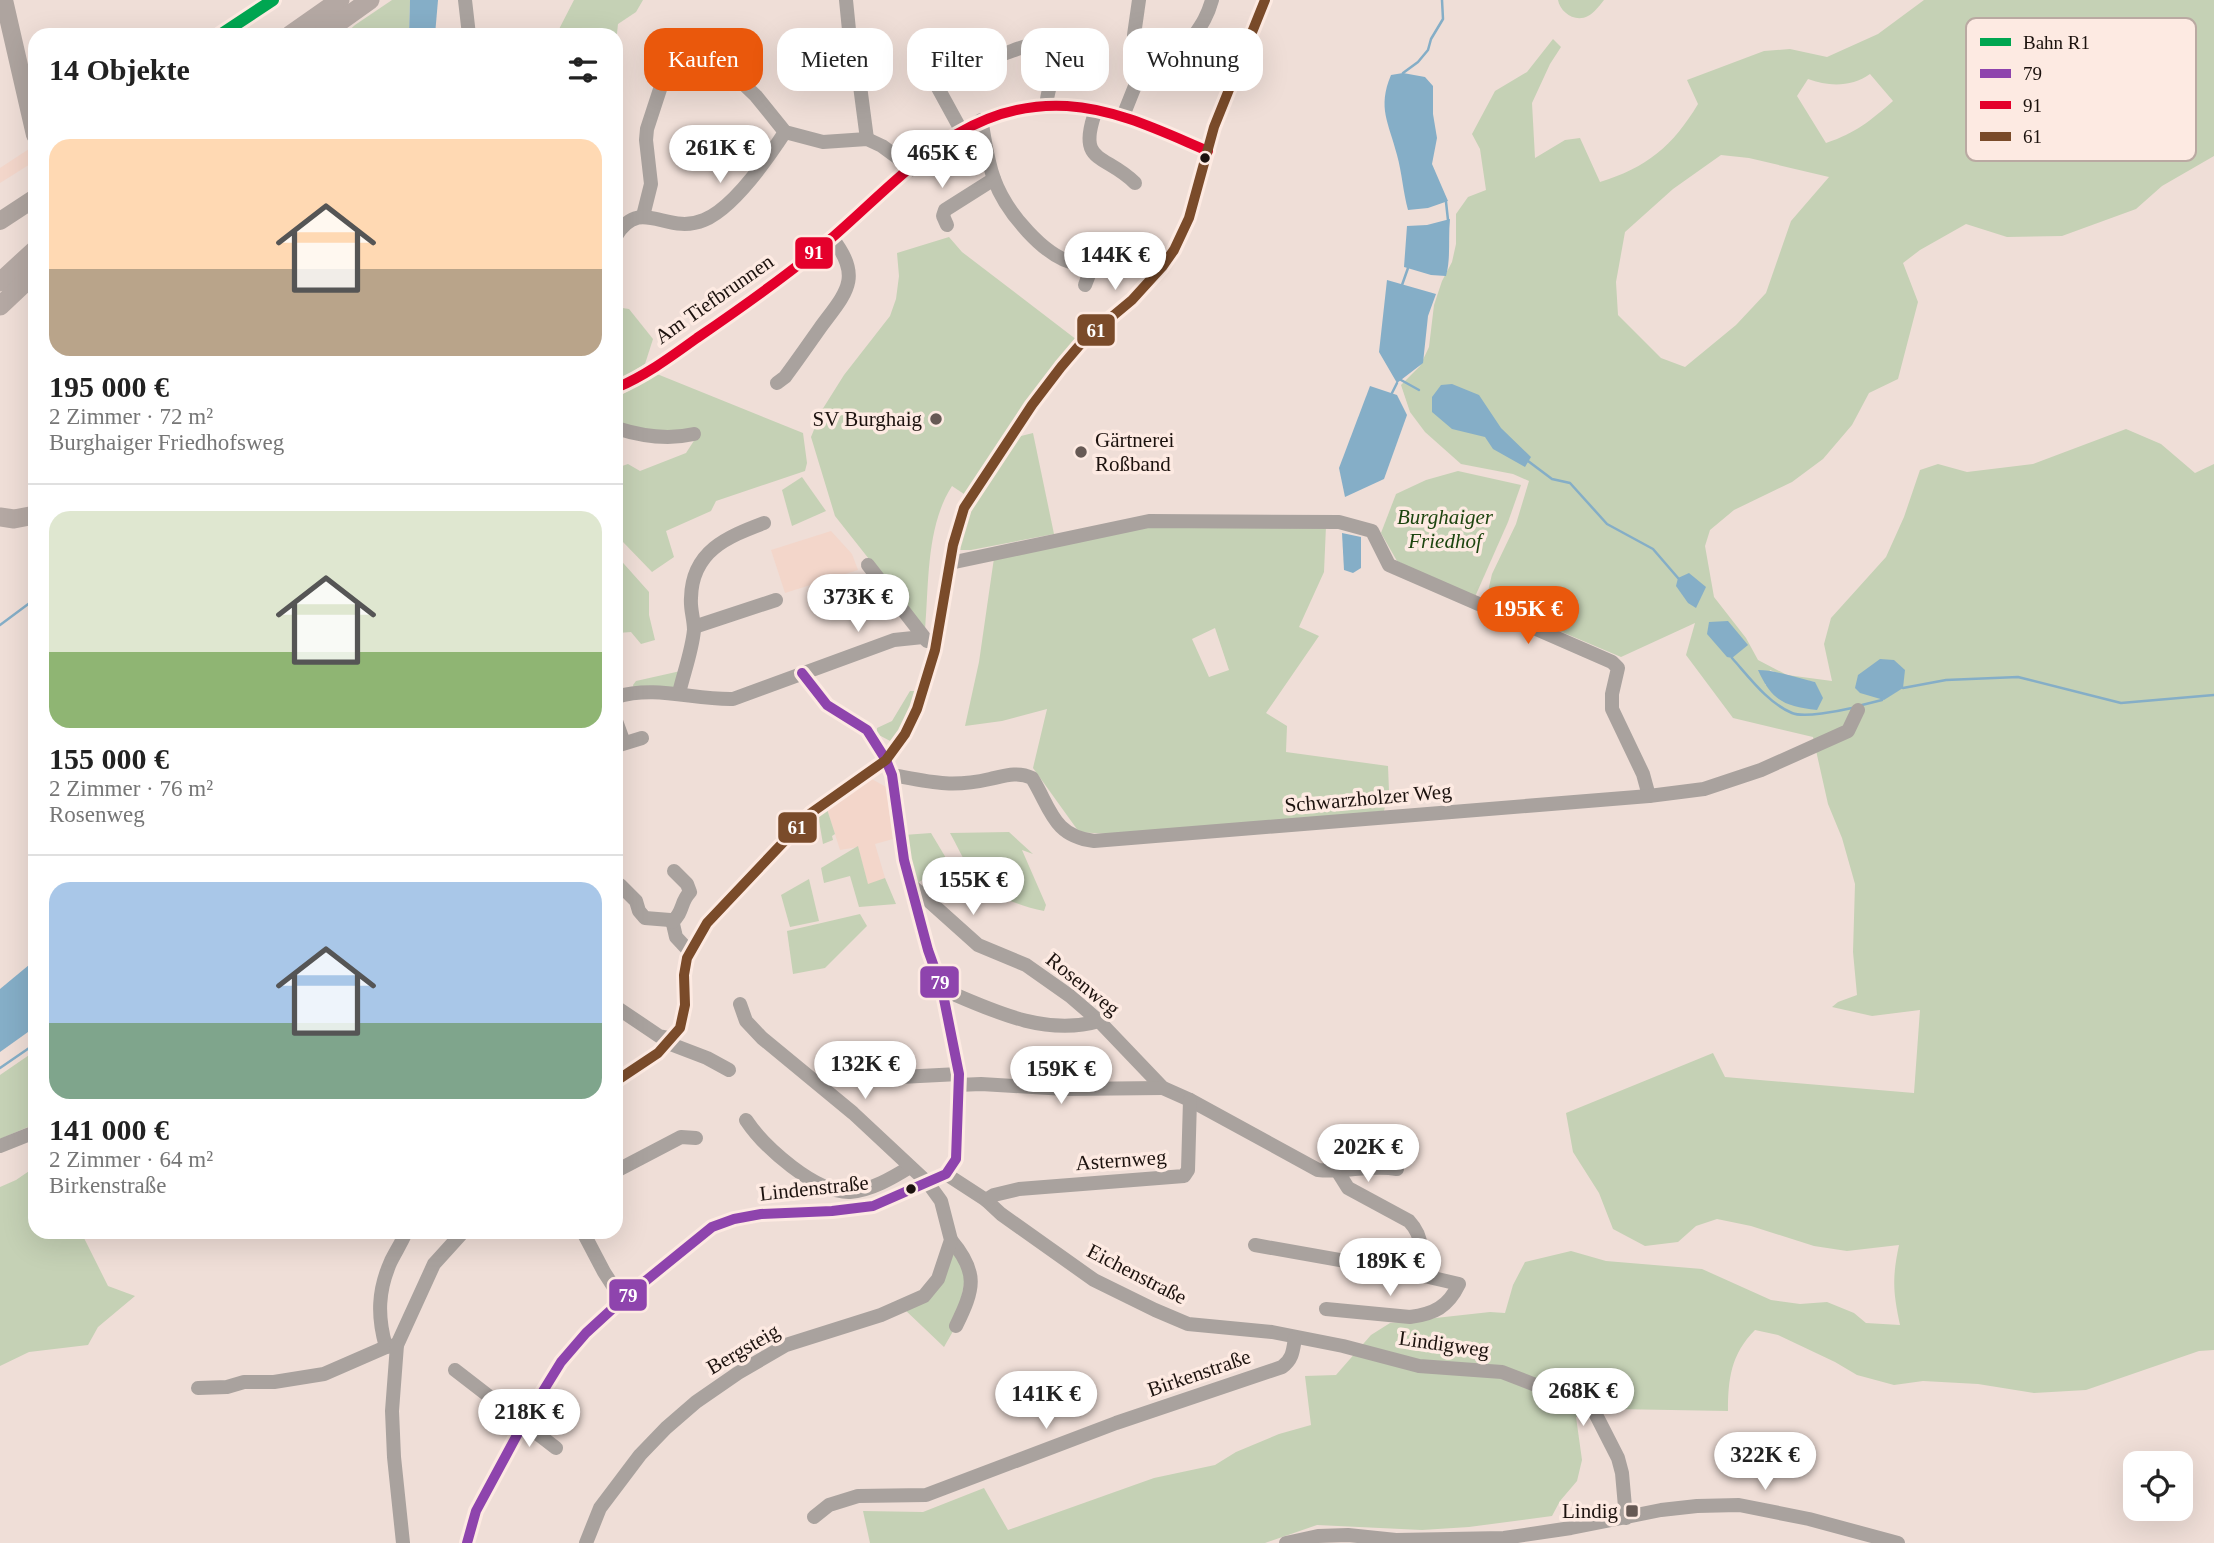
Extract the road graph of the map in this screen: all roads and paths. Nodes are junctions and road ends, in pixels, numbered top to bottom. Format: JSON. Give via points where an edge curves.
{"nodes":[{"id":1,"x":5,"y":0,"type":"edge"},
{"id":2,"x":370,"y":0,"type":"edge"},
{"id":3,"x":465,"y":0,"type":"edge"},
{"id":4,"x":846,"y":0,"type":"edge"},
{"id":5,"x":1139,"y":0,"type":"edge"},
{"id":6,"x":1212,"y":0,"type":"edge"},
{"id":7,"x":1265,"y":0,"type":"edge"},
{"id":8,"x":345,"y":7,"type":"edge"},
{"id":9,"x":304,"y":28,"type":"edge"},
{"id":10,"x":327,"y":28,"type":"edge"},
{"id":11,"x":468,"y":28,"type":"edge"},
{"id":12,"x":1135,"y":28,"type":"edge"},
{"id":13,"x":1201,"y":28,"type":"edge"},
{"id":14,"x":1134,"y":91,"type":"edge"},
{"id":15,"x":28,"y":101,"type":"edge"},
{"id":16,"x":1046,"y":106,"type":"junction"},
{"id":17,"x":1096,"y":110,"type":"junction"},
{"id":18,"x":1123,"y":116,"type":"junction"},
{"id":19,"x":981,"y":120,"type":"junction"},
{"id":20,"x":961,"y":130,"type":"junction"},
{"id":21,"x":785,"y":132,"type":"junction"},
{"id":22,"x":867,"y":139,"type":"junction"},
{"id":23,"x":1208,"y":150,"type":"junction"},
{"id":24,"x":909,"y":170,"type":"junction"},
{"id":25,"x":993,"y":179,"type":"junction"},
{"id":26,"x":1135,"y":183,"type":"dead end"},
{"id":27,"x":28,"y":203,"type":"edge"},
{"id":28,"x":643,"y":216,"type":"junction"},
{"id":29,"x":0,"y":221,"type":"edge"},
{"id":30,"x":623,"y":225,"type":"edge"},
{"id":31,"x":947,"y":225,"type":"dead end"},
{"id":32,"x":832,"y":238,"type":"junction"},
{"id":33,"x":28,"y":256,"type":"edge"},
{"id":34,"x":1089,"y":264,"type":"junction"},
{"id":35,"x":1143,"y":270,"type":"dead end"},
{"id":36,"x":28,"y":280,"type":"edge"},
{"id":37,"x":0,"y":282,"type":"edge"},
{"id":38,"x":1085,"y":285,"type":"dead end"},
{"id":39,"x":0,"y":306,"type":"edge"},
{"id":40,"x":777,"y":383,"type":"dead end"},
{"id":41,"x":623,"y":384,"type":"edge"},
{"id":42,"x":623,"y":430,"type":"edge"},
{"id":43,"x":694,"y":434,"type":"dead end"},
{"id":44,"x":0,"y":517,"type":"edge"},
{"id":45,"x":28,"y":517,"type":"edge"},
{"id":46,"x":764,"y":523,"type":"dead end"},
{"id":47,"x":950,"y":563,"type":"junction"},
{"id":48,"x":868,"y":565,"type":"dead end"},
{"id":49,"x":776,"y":600,"type":"dead end"},
{"id":50,"x":694,"y":627,"type":"junction"},
{"id":51,"x":923,"y":637,"type":"junction"},
{"id":52,"x":935,"y":650,"type":"junction"},
{"id":53,"x":802,"y":673,"type":"junction"},
{"id":54,"x":678,"y":693,"type":"junction"},
{"id":55,"x":623,"y":696,"type":"edge"},
{"id":56,"x":1858,"y":710,"type":"dead end"},
{"id":57,"x":642,"y":738,"type":"dead end"},
{"id":58,"x":623,"y":744,"type":"edge"},
{"id":59,"x":886,"y":760,"type":"junction"},
{"id":60,"x":892,"y":775,"type":"junction"},
{"id":61,"x":1649,"y":796,"type":"junction"},
{"id":62,"x":674,"y":871,"type":"dead end"},
{"id":63,"x":911,"y":885,"type":"junction"},
{"id":64,"x":623,"y":888,"type":"edge"},
{"id":65,"x":672,"y":922,"type":"junction"},
{"id":66,"x":690,"y":952,"type":"junction"},
{"id":67,"x":942,"y":989,"type":"junction"},
{"id":68,"x":740,"y":1004,"type":"dead end"},
{"id":69,"x":623,"y":1012,"type":"edge"},
{"id":70,"x":1100,"y":1021,"type":"junction"},
{"id":71,"x":669,"y":1038,"type":"junction"},
{"id":72,"x":729,"y":1070,"type":"dead end"},
{"id":73,"x":623,"y":1076,"type":"edge"},
{"id":74,"x":860,"y":1079,"type":"dead end"},
{"id":75,"x":959,"y":1080,"type":"junction"},
{"id":76,"x":1163,"y":1088,"type":"junction"},
{"id":77,"x":1190,"y":1100,"type":"junction"},
{"id":78,"x":746,"y":1120,"type":"dead end"},
{"id":79,"x":28,"y":1135,"type":"edge"},
{"id":80,"x":696,"y":1138,"type":"dead end"},
{"id":81,"x":0,"y":1146,"type":"edge"},
{"id":82,"x":623,"y":1167,"type":"edge"},
{"id":83,"x":910,"y":1167,"type":"junction"},
{"id":84,"x":1397,"y":1168,"type":"dead end"},
{"id":85,"x":1338,"y":1172,"type":"junction"},
{"id":86,"x":946,"y":1174,"type":"junction"},
{"id":87,"x":928,"y":1182,"type":"junction"},
{"id":88,"x":986,"y":1200,"type":"junction"},
{"id":89,"x":402,"y":1239,"type":"edge"},
{"id":90,"x":457,"y":1239,"type":"edge"},
{"id":91,"x":587,"y":1239,"type":"edge"},
{"id":92,"x":951,"y":1240,"type":"junction"},
{"id":93,"x":1255,"y":1245,"type":"dead end"},
{"id":94,"x":1407,"y":1272,"type":"junction"},
{"id":95,"x":622,"y":1300,"type":"junction"},
{"id":96,"x":1326,"y":1309,"type":"dead end"},
{"id":97,"x":956,"y":1326,"type":"dead end"},
{"id":98,"x":1294,"y":1338,"type":"junction"},
{"id":99,"x":391,"y":1346,"type":"junction"},
{"id":100,"x":455,"y":1370,"type":"dead end"},
{"id":101,"x":198,"y":1388,"type":"dead end"},
{"id":102,"x":524,"y":1422,"type":"junction"},
{"id":103,"x":556,"y":1448,"type":"dead end"},
{"id":104,"x":836,"y":1494,"type":"dead end"},
{"id":105,"x":858,"y":1496,"type":"junction"},
{"id":106,"x":814,"y":1517,"type":"dead end"},
{"id":107,"x":1626,"y":1518,"type":"junction"},
{"id":108,"x":403,"y":1543,"type":"edge"},
{"id":109,"x":467,"y":1543,"type":"edge"},
{"id":110,"x":586,"y":1543,"type":"edge"},
{"id":111,"x":1286,"y":1543,"type":"edge"},
{"id":112,"x":1898,"y":1543,"type":"edge"}],
"edges":[{"from":1,"to":15,"type":"main road"},
{"from":2,"to":8,"type":"highway"},
{"from":3,"to":11,"type":"street"},
{"from":4,"to":22,"type":"street"},
{"from":5,"to":12,"type":"street"},
{"from":6,"to":13,"type":"street"},
{"from":7,"to":23,"type":"street"},
{"from":8,"to":9,"type":"highway"},
{"from":8,"to":10,"type":"highway"},
{"from":14,"to":18,"type":"street"},
{"from":16,"to":17,"type":"street","name":"Am Tiefbrunnen"},
{"from":16,"to":19,"type":"street","name":"Am Tiefbrunnen"},
{"from":16,"to":20,"type":"street","via":[[1062,59],[1055,42],[1028,44],[991,57],[954,58],[938,65],[932,77]]},
{"from":17,"to":18,"type":"street","name":"Am Tiefbrunnen"},
{"from":17,"to":26,"type":"street","via":[[1091,150]]},
{"from":18,"to":23,"type":"street","name":"Am Tiefbrunnen"},
{"from":19,"to":20,"type":"street","name":"Am Tiefbrunnen"},
{"from":19,"to":25,"type":"street"},
{"from":20,"to":24,"type":"street","name":"Am Tiefbrunnen"},
{"from":21,"to":22,"type":"street","via":[[823,142]]},
{"from":21,"to":28,"type":"street","via":[[756,174],[707,219],[680,226]]},
{"from":21,"to":28,"type":"street","via":[[734,75],[699,54],[672,45],[647,130],[651,184]]},
{"from":22,"to":24,"type":"street","via":[[897,156]]},
{"from":23,"to":47,"type":"street","via":[[1189,218],[1174,250],[1132,300],[1084,340],[1032,405],[964,508]]},
{"from":24,"to":32,"type":"street","name":"Am Tiefbrunnen"},
{"from":25,"to":31,"type":"street","via":[[945,210]]},
{"from":25,"to":34,"type":"street","via":[[1036,240],[1067,262]]},
{"from":27,"to":29,"type":"main road"},
{"from":28,"to":30,"type":"street"},
{"from":32,"to":40,"type":"street","via":[[848,268],[844,297]]},
{"from":32,"to":41,"type":"street","name":"Am Tiefbrunnen","via":[[727,318]]},
{"from":33,"to":37,"type":"highway"},
{"from":34,"to":35,"type":"street","via":[[1120,262]]},
{"from":34,"to":38,"type":"street"},
{"from":36,"to":39,"type":"highway"},
{"from":42,"to":43,"type":"street","via":[[637,435]]},
{"from":44,"to":45,"type":"highway"},
{"from":46,"to":50,"type":"street","via":[[720,541],[699,565],[691,589]]},
{"from":47,"to":52,"type":"street"},
{"from":47,"to":61,"type":"street","via":[[1149,521],[1339,522],[1372,531],[1390,565],[1612,662],[1618,668],[1612,709]]},
{"from":48,"to":51,"type":"street"},
{"from":49,"to":50,"type":"street"},
{"from":50,"to":54,"type":"street"},
{"from":51,"to":52,"type":"street"},
{"from":51,"to":53,"type":"street","via":[[894,640]]},
{"from":52,"to":59,"type":"street","via":[[918,709]]},
{"from":53,"to":54,"type":"street","via":[[733,699]]},
{"from":53,"to":59,"type":"street","via":[[827,705],[867,730]]},
{"from":54,"to":55,"type":"street"},
{"from":56,"to":61,"type":"street","name":"Schwarzholzer Weg","via":[[1848,731],[1761,770],[1704,789]]},
{"from":57,"to":58,"type":"street"},
{"from":59,"to":60,"type":"street"},
{"from":59,"to":66,"type":"street","via":[[811,813],[707,923]]},
{"from":60,"to":61,"type":"street","name":"Schwarzholzer Weg","via":[[963,785],[1025,774],[1032,778],[1065,833],[1094,841]]},
{"from":60,"to":63,"type":"street","via":[[898,831]]},
{"from":62,"to":65,"type":"street","via":[[690,892]]},
{"from":63,"to":67,"type":"street"},
{"from":63,"to":70,"type":"street","name":"Rosenweg","via":[[978,945],[1026,965]]},
{"from":64,"to":65,"type":"street","via":[[646,918]]},
{"from":65,"to":66,"type":"street","via":[[676,937]]},
{"from":66,"to":71,"type":"street","via":[[684,975],[684,1017]]},
{"from":67,"to":70,"type":"street","via":[[1032,1022],[1083,1026]]},
{"from":67,"to":75,"type":"street"},
{"from":68,"to":83,"type":"street","via":[[746,1021],[761,1038],[853,1113]]},
{"from":69,"to":71,"type":"street"},
{"from":70,"to":76,"type":"street","name":"Rosenweg"},
{"from":71,"to":72,"type":"street","via":[[673,1045]]},
{"from":71,"to":73,"type":"street","via":[[658,1053]]},
{"from":74,"to":75,"type":"street"},
{"from":75,"to":76,"type":"street","via":[[1065,1089]]},
{"from":75,"to":86,"type":"street","via":[[956,1159]]},
{"from":76,"to":77,"type":"street","name":"Rosenweg"},
{"from":77,"to":85,"type":"street","name":"Rosenweg","via":[[1318,1170]]},
{"from":77,"to":88,"type":"street","name":"Asternweg","via":[[1188,1170],[1184,1176],[1019,1189]]},
{"from":78,"to":83,"type":"street","via":[[758,1138],[797,1169],[837,1191],[865,1189]]},
{"from":79,"to":81,"type":"street"},
{"from":80,"to":82,"type":"street","via":[[681,1137]]},
{"from":83,"to":87,"type":"street"},
{"from":84,"to":85,"type":"street","name":"Rosenweg","via":[[1367,1166]]},
{"from":85,"to":94,"type":"street","name":"Rosenweg","via":[[1348,1188],[1415,1227],[1420,1236],[1418,1264]]},
{"from":86,"to":87,"type":"street","name":"Lindenstraße"},
{"from":86,"to":88,"type":"street","name":"Eichenstraße"},
{"from":87,"to":92,"type":"street","via":[[940,1201]]},
{"from":87,"to":95,"type":"street","name":"Lindenstraße","via":[[860,1209],[761,1214],[712,1227]]},
{"from":88,"to":98,"type":"street","name":"Eichenstraße","via":[[1094,1280],[1155,1310],[1188,1324]]},
{"from":89,"to":99,"type":"street","via":[[380,1301],[379,1318]]},
{"from":90,"to":99,"type":"street","via":[[434,1264]]},
{"from":91,"to":95,"type":"street"},
{"from":92,"to":97,"type":"street","via":[[968,1263],[971,1279]]},
{"from":92,"to":110,"type":"street","name":"Bergsteig","via":[[938,1279],[923,1296],[881,1315],[786,1345],[696,1402],[640,1455],[600,1508]]},
{"from":93,"to":94,"type":"street"},
{"from":94,"to":96,"type":"street","via":[[1459,1284],[1452,1299],[1422,1315]]},
{"from":95,"to":102,"type":"street","name":"Lindenstraße","via":[[561,1362]]},
{"from":98,"to":105,"type":"street","name":"Birkenstraße","via":[[1293,1354],[1282,1367],[926,1495]]},
{"from":98,"to":107,"type":"street","name":"Lindigweg","via":[[1419,1366],[1502,1373],[1592,1408],[1618,1458]]},
{"from":99,"to":101,"type":"street","via":[[324,1374]]},
{"from":99,"to":108,"type":"street"},
{"from":100,"to":102,"type":"street"},
{"from":102,"to":103,"type":"street"},
{"from":102,"to":109,"type":"street","name":"Lindenstraße","via":[[476,1511]]},
{"from":104,"to":105,"type":"street","name":"Birkenstraße"},
{"from":105,"to":106,"type":"street","name":"Birkenstraße","via":[[829,1505]]},
{"from":107,"to":111,"type":"street","via":[[1504,1538],[1410,1540],[1348,1535]]},
{"from":107,"to":112,"type":"street","via":[[1697,1506],[1739,1505]]}]}
